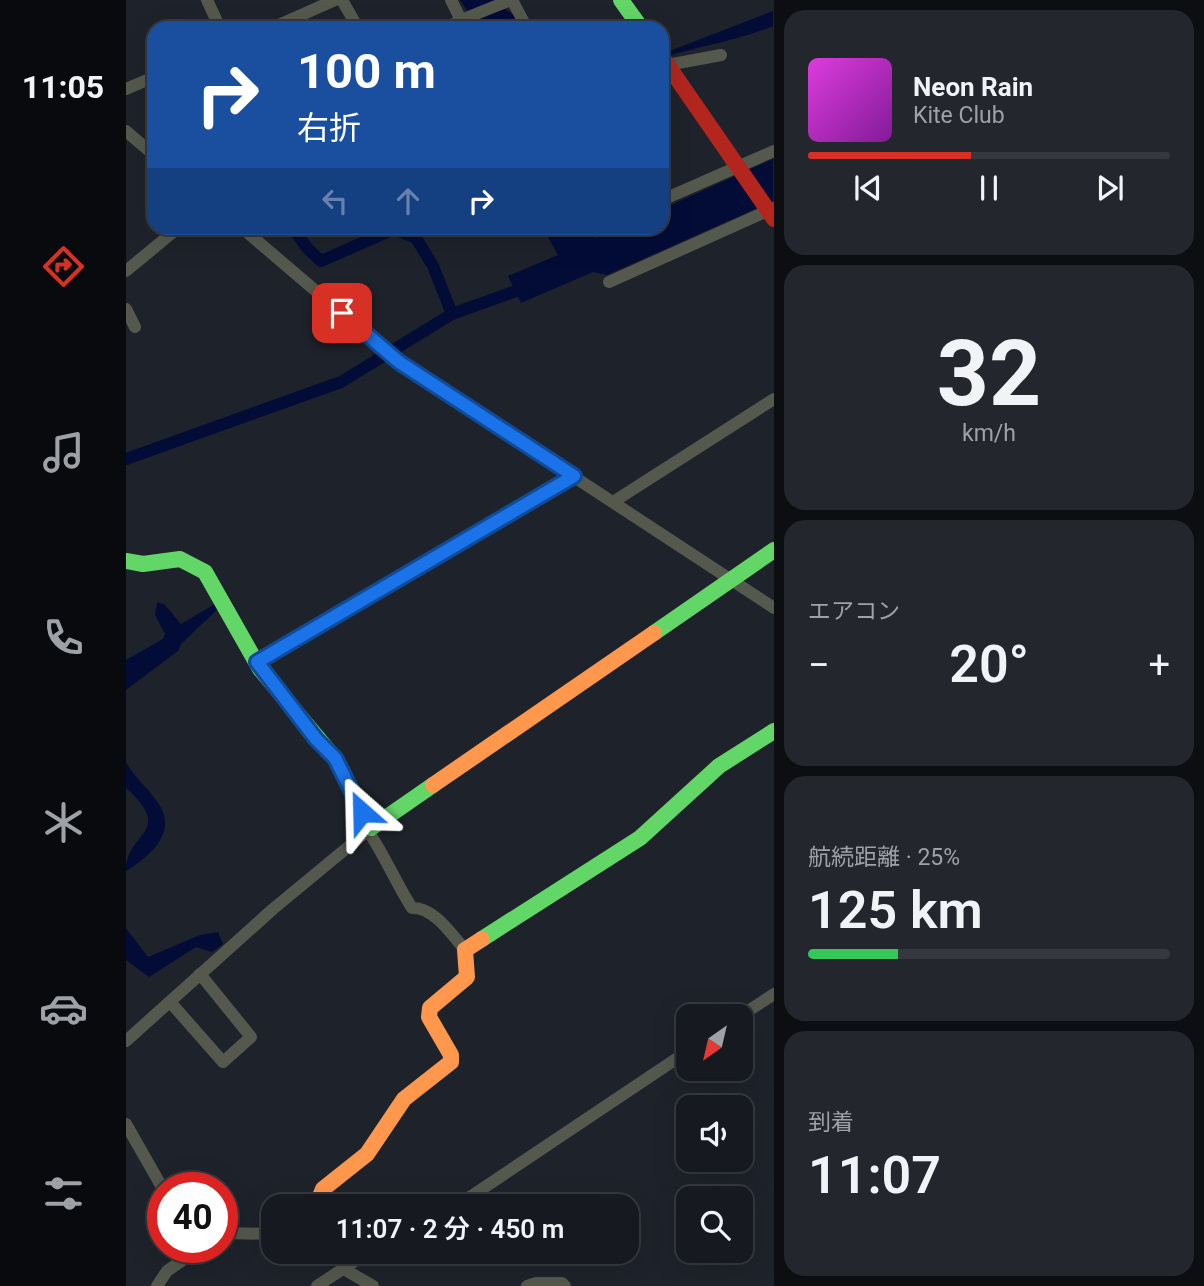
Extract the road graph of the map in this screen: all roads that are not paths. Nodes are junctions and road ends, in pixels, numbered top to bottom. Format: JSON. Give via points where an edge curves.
{"nodes":[{"id":1,"x":207,"y":0,"type":"edge"},
{"id":2,"x":335,"y":0,"type":"edge"},
{"id":3,"x":342,"y":0,"type":"edge"},
{"id":4,"x":450,"y":0,"type":"edge"},
{"id":5,"x":621,"y":0,"type":"edge"},
{"id":6,"x":507,"y":1,"type":"edge"},
{"id":7,"x":466,"y":18,"type":"junction"},
{"id":8,"x":217,"y":21,"type":"edge"},
{"id":9,"x":288,"y":21,"type":"edge"},
{"id":10,"x":354,"y":21,"type":"edge"},
{"id":11,"x":460,"y":21,"type":"edge"},
{"id":12,"x":522,"y":21,"type":"edge"},
{"id":13,"x":636,"y":21,"type":"edge"},
{"id":14,"x":721,"y":55,"type":"dead end"},
{"id":15,"x":669,"y":62,"type":"edge"},
{"id":16,"x":669,"y":71,"type":"edge"},
{"id":17,"x":147,"y":79,"type":"edge"},
{"id":18,"x":126,"y":89,"type":"edge"},
{"id":19,"x":126,"y":131,"type":"edge"},
{"id":20,"x":147,"y":149,"type":"edge"},
{"id":21,"x":774,"y":151,"type":"edge"},
{"id":22,"x":741,"y":172,"type":"junction"},
{"id":23,"x":669,"y":198,"type":"edge"},
{"id":24,"x":769,"y":210,"type":"edge"},
{"id":25,"x":170,"y":235,"type":"edge"},
{"id":26,"x":250,"y":235,"type":"edge"},
{"id":27,"x":126,"y":271,"type":"edge"},
{"id":28,"x":609,"y":282,"type":"dead end"},
{"id":29,"x":126,"y":309,"type":"edge"},
{"id":30,"x":135,"y":327,"type":"dead end"},
{"id":31,"x":774,"y":400,"type":"edge"},
{"id":32,"x":574,"y":476,"type":"junction"},
{"id":33,"x":613,"y":502,"type":"junction"},
{"id":34,"x":774,"y":550,"type":"edge"},
{"id":35,"x":126,"y":561,"type":"edge"},
{"id":36,"x":731,"y":579,"type":"junction"},
{"id":37,"x":774,"y":608,"type":"edge"},
{"id":38,"x":257,"y":662,"type":"junction"},
{"id":39,"x":774,"y":731,"type":"edge"},
{"id":40,"x":370,"y":829,"type":"junction"},
{"id":41,"x":465,"y":950,"type":"junction"},
{"id":42,"x":200,"y":974,"type":"junction"},
{"id":43,"x":774,"y":994,"type":"edge"},
{"id":44,"x":171,"y":1003,"type":"junction"},
{"id":45,"x":753,"y":1008,"type":"edge"},
{"id":46,"x":126,"y":1041,"type":"edge"},
{"id":47,"x":676,"y":1059,"type":"edge"},
{"id":48,"x":126,"y":1124,"type":"edge"},
{"id":49,"x":153,"y":1172,"type":"edge"},
{"id":50,"x":321,"y":1194,"type":"edge"},
{"id":51,"x":474,"y":1194,"type":"edge"},
{"id":52,"x":238,"y":1233,"type":"edge"},
{"id":53,"x":261,"y":1234,"type":"edge"},
{"id":54,"x":179,"y":1263,"type":"edge"},
{"id":55,"x":348,"y":1264,"type":"edge"},
{"id":56,"x":341,"y":1268,"type":"junction"},
{"id":57,"x":157,"y":1286,"type":"edge"},
{"id":58,"x":317,"y":1286,"type":"edge"},
{"id":59,"x":373,"y":1286,"type":"edge"},
{"id":60,"x":527,"y":1286,"type":"edge"},
{"id":61,"x":565,"y":1286,"type":"edge"}],
"edges":[{"from":1,"to":8,"type":"street"},
{"from":2,"to":9,"type":"street"},
{"from":3,"to":10,"type":"street"},
{"from":4,"to":7,"type":"street"},
{"from":5,"to":13,"type":"street"},
{"from":6,"to":7,"type":"street"},
{"from":6,"to":12,"type":"street"},
{"from":7,"to":11,"type":"street"},
{"from":14,"to":15,"type":"street"},
{"from":16,"to":22,"type":"street"},
{"from":17,"to":18,"type":"street"},
{"from":19,"to":20,"type":"street"},
{"from":21,"to":22,"type":"street"},
{"from":22,"to":23,"type":"street"},
{"from":22,"to":24,"type":"street"},
{"from":24,"to":28,"type":"street"},
{"from":25,"to":27,"type":"street"},
{"from":26,"to":32,"type":"street","via":[[399,362]]},
{"from":29,"to":30,"type":"street"},
{"from":31,"to":33,"type":"street"},
{"from":32,"to":33,"type":"street"},
{"from":32,"to":38,"type":"street"},
{"from":33,"to":36,"type":"street"},
{"from":34,"to":36,"type":"street"},
{"from":35,"to":38,"type":"street","via":[[139,566],[175,558],[207,573]]},
{"from":36,"to":37,"type":"street"},
{"from":36,"to":40,"type":"street"},
{"from":38,"to":40,"type":"street","via":[[335,758]]},
{"from":39,"to":41,"type":"street","via":[[719,766],[640,838]]},
{"from":40,"to":41,"type":"street","via":[[412,908],[421,908],[443,924]]},
{"from":40,"to":42,"type":"street"},
{"from":41,"to":50,"type":"street","via":[[467,977],[430,1008],[429,1017],[451,1062],[404,1099],[367,1154],[335,1177]]},
{"from":42,"to":44,"type":"street"},
{"from":42,"to":44,"type":"street","via":[[251,1037],[223,1062]]},
{"from":43,"to":45,"type":"street"},
{"from":44,"to":46,"type":"street"},
{"from":47,"to":51,"type":"street"},
{"from":48,"to":49,"type":"street"},
{"from":52,"to":53,"type":"street"},
{"from":54,"to":57,"type":"street"},
{"from":55,"to":56,"type":"street"},
{"from":56,"to":58,"type":"street"},
{"from":56,"to":59,"type":"street"},
{"from":60,"to":61,"type":"street"}]}
